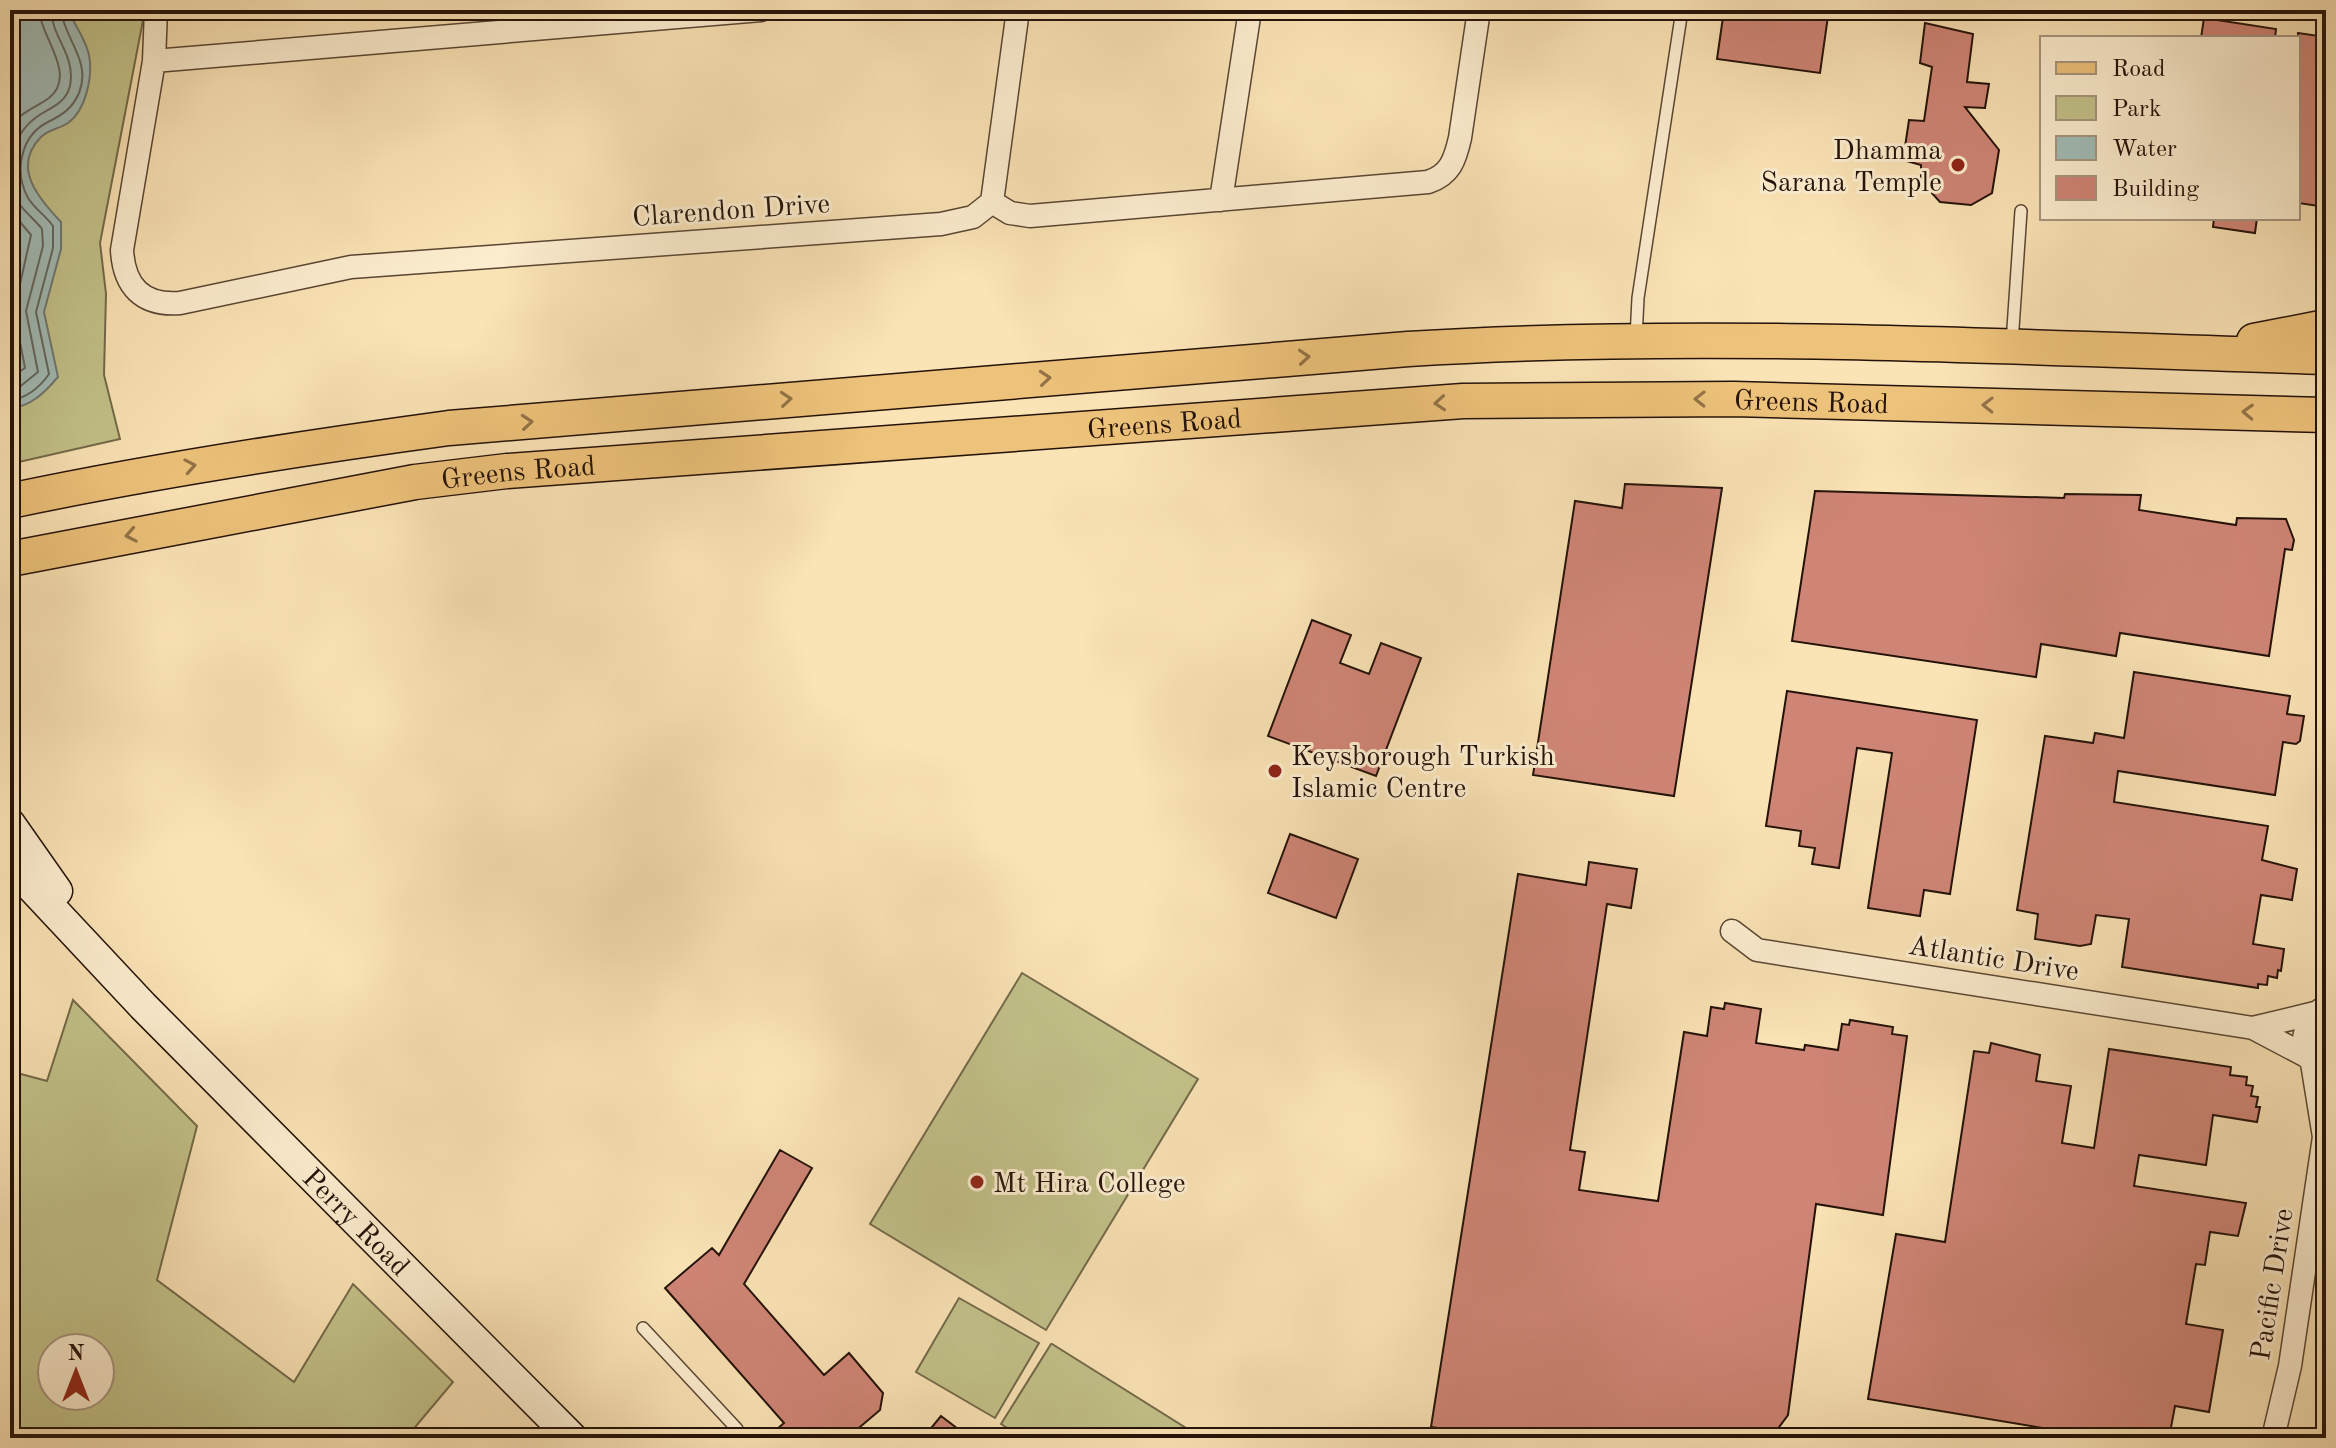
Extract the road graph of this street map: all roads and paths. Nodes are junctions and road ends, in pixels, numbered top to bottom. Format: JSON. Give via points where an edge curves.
{"nodes":[{"id":1,"x":156,"y":10,"type":"edge"},
{"id":2,"x":761,"y":10,"type":"edge"},
{"id":3,"x":1018,"y":10,"type":"edge"},
{"id":4,"x":1250,"y":10,"type":"edge"},
{"id":5,"x":1479,"y":10,"type":"edge"},
{"id":6,"x":1682,"y":10,"type":"edge"},
{"id":7,"x":529,"y":18,"type":"edge"},
{"id":8,"x":154,"y":61,"type":"junction"},
{"id":9,"x":1221,"y":200,"type":"junction"},
{"id":10,"x":992,"y":202,"type":"junction"},
{"id":11,"x":2021,"y":211,"type":"dead end"},
{"id":12,"x":2326,"y":327,"type":"edge"},
{"id":13,"x":1636,"y":341,"type":"junction"},
{"id":14,"x":2012,"y":349,"type":"junction"},
{"id":15,"x":2195,"y":354,"type":"junction"},
{"id":16,"x":2326,"y":357,"type":"edge"},
{"id":17,"x":1251,"y":361,"type":"junction"},
{"id":18,"x":2325,"y":415,"type":"edge"},
{"id":19,"x":1257,"y":416,"type":"junction"},
{"id":20,"x":390,"y":436,"type":"junction"},
{"id":21,"x":400,"y":485,"type":"junction"},
{"id":22,"x":10,"y":501,"type":"edge"},
{"id":23,"x":56,"y":549,"type":"junction"},
{"id":24,"x":10,"y":559,"type":"edge"},
{"id":25,"x":10,"y":569,"type":"edge"},
{"id":26,"x":10,"y":824,"type":"edge"},
{"id":27,"x":10,"y":864,"type":"edge"},
{"id":28,"x":1732,"y":931,"type":"dead end"},
{"id":29,"x":143,"y":1006,"type":"junction"},
{"id":30,"x":2323,"y":1008,"type":"edge"},
{"id":31,"x":2253,"y":1028,"type":"junction"},
{"id":32,"x":2315,"y":1064,"type":"edge"},
{"id":33,"x":2325,"y":1135,"type":"edge"},
{"id":34,"x":643,"y":1328,"type":"dead end"},
{"id":35,"x":572,"y":1438,"type":"edge"},
{"id":36,"x":741,"y":1438,"type":"edge"},
{"id":37,"x":2273,"y":1438,"type":"edge"}],
"edges":[{"from":1,"to":8,"type":"street","name":"Clarendon Drive"},
{"from":2,"to":7,"type":"street"},
{"from":3,"to":10,"type":"street"},
{"from":4,"to":9,"type":"street"},
{"from":5,"to":9,"type":"street","via":[[1460,138],[1442,178]]},
{"from":6,"to":13,"type":"lane"},
{"from":7,"to":8,"type":"street"},
{"from":8,"to":10,"type":"street","name":"Clarendon Drive","via":[[122,250],[130,287],[157,302],[180,303],[351,267],[941,224],[973,217]]},
{"from":9,"to":10,"type":"street","via":[[1030,216],[1010,213]]},
{"from":11,"to":14,"type":"lane"},
{"from":12,"to":15,"type":"main road"},
{"from":13,"to":14,"type":"main road","name":"Greens Road"},
{"from":17,"to":13,"type":"main road","name":"Greens Road","one_way":true,"via":[[1476,345]]},
{"from":14,"to":15,"type":"main road","name":"Greens Road"},
{"from":15,"to":16,"type":"main road","name":"Greens Road"},
{"from":17,"to":19,"type":"main road","via":[[1241,387]]},
{"from":20,"to":17,"type":"main road","name":"Greens Road","one_way":true},
{"from":18,"to":19,"type":"main road","name":"Greens Road","one_way":true,"via":[[1607,398],[1463,401]]},
{"from":19,"to":21,"type":"main road","name":"Greens Road","via":[[643,459]]},
{"from":20,"to":21,"type":"main road"},
{"from":22,"to":20,"type":"main road","name":"Greens Road","one_way":true,"via":[[143,474]]},
{"from":21,"to":23,"type":"main road","name":"Greens Road","one_way":true},
{"from":23,"to":24,"type":"main road","name":"Greens Road"},
{"from":23,"to":25,"type":"main road"},
{"from":26,"to":29,"type":"main road","name":"Perry Road"},
{"from":27,"to":29,"type":"main road","name":"Perry Road"},
{"from":28,"to":31,"type":"street","name":"Atlantic Drive","via":[[1757,950]]},
{"from":29,"to":35,"type":"main road","name":"Perry Road"},
{"from":30,"to":31,"type":"street","name":"Atlantic Drive"},
{"from":30,"to":32,"type":"street","name":"Pacific Drive","via":[[2304,1033]]},
{"from":31,"to":32,"type":"street","name":"Atlantic Drive"},
{"from":32,"to":33,"type":"street","name":"Pacific Drive"},
{"from":33,"to":37,"type":"street","name":"Pacific Drive","via":[[2290,1366]]},
{"from":34,"to":36,"type":"lane"}]}
